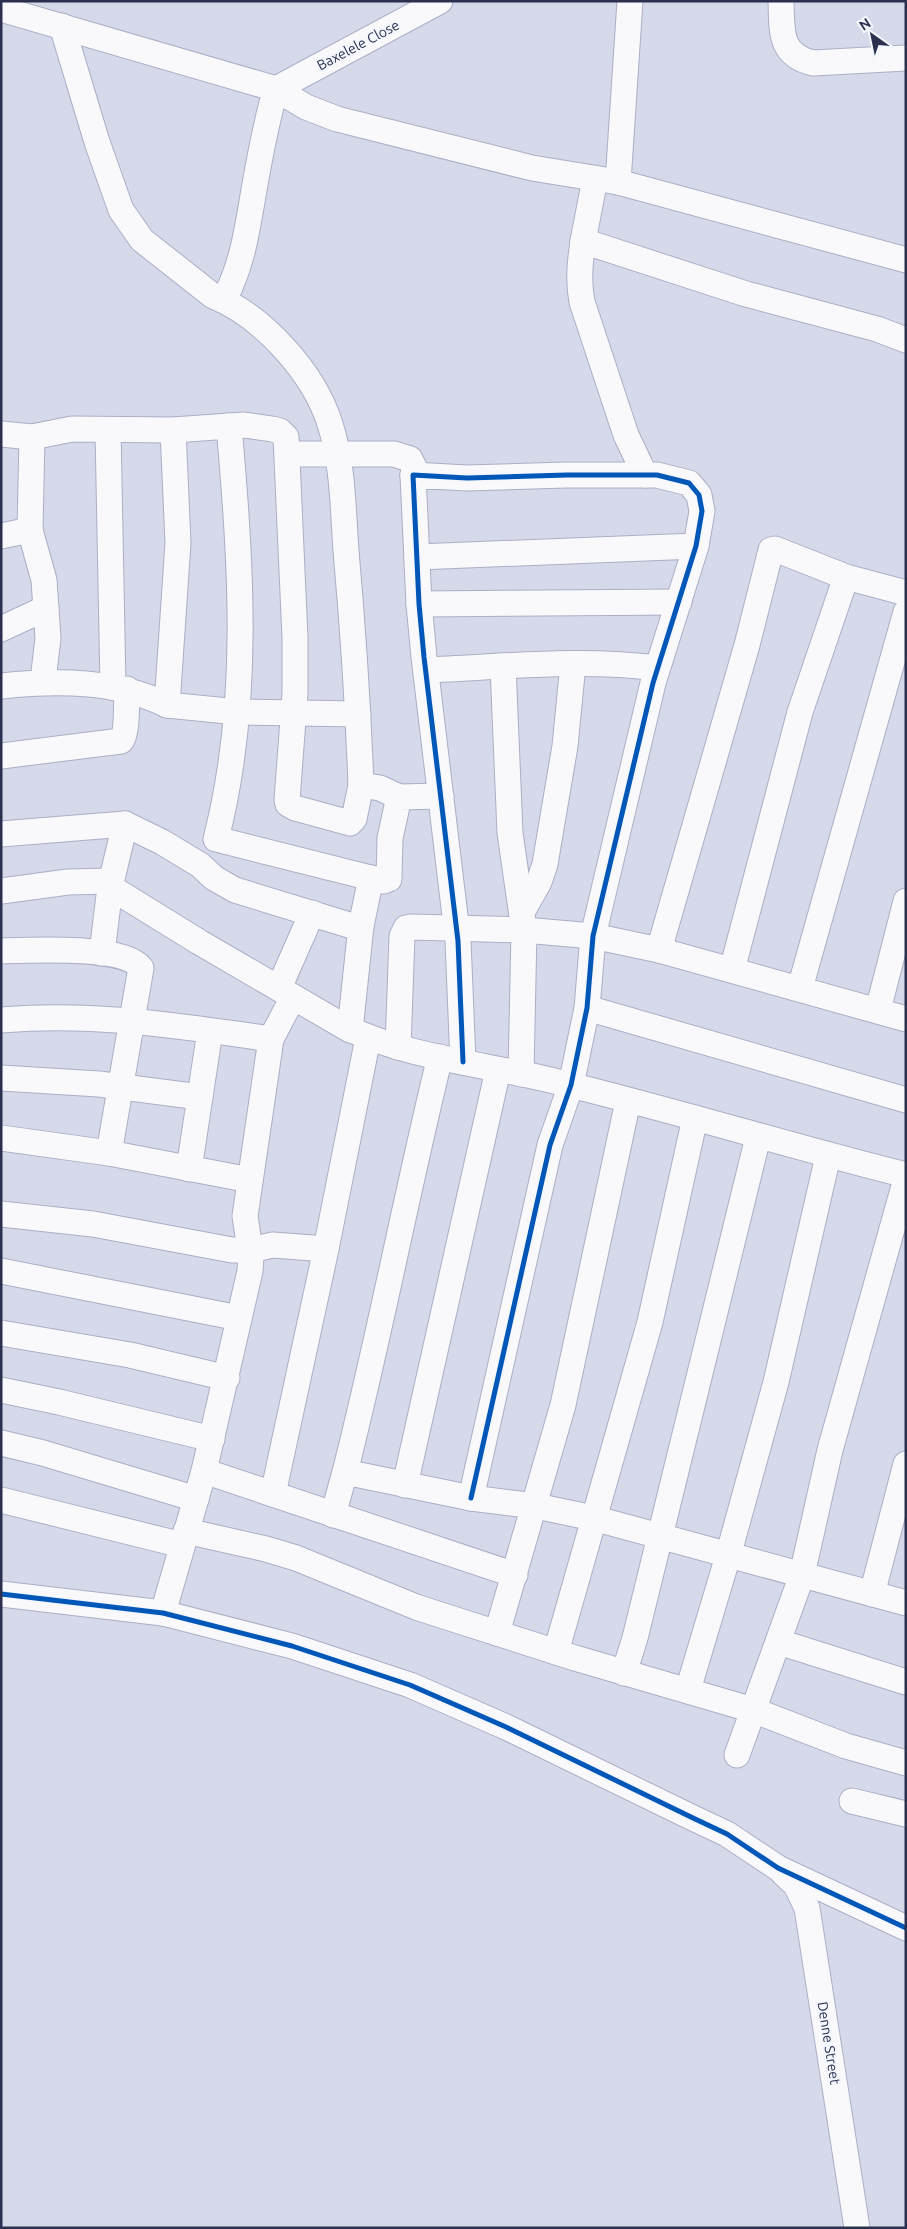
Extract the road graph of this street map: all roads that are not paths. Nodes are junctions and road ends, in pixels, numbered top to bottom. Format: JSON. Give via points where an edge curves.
{"nodes":[{"id":1,"x":440,"y":1,"type":"edge"},
{"id":2,"x":630,"y":1,"type":"edge"},
{"id":3,"x":781,"y":1,"type":"edge"},
{"id":4,"x":1,"y":9,"type":"edge"},
{"id":5,"x":62,"y":26,"type":"junction"},
{"id":6,"x":906,"y":58,"type":"edge"},
{"id":7,"x":276,"y":89,"type":"junction"},
{"id":8,"x":607,"y":181,"type":"junction"},
{"id":9,"x":583,"y":241,"type":"junction"},
{"id":10,"x":906,"y":260,"type":"edge"},
{"id":11,"x":224,"y":300,"type":"junction"},
{"id":12,"x":906,"y":340,"type":"edge"},
{"id":13,"x":229,"y":426,"type":"junction"},
{"id":14,"x":108,"y":430,"type":"junction"},
{"id":15,"x":172,"y":430,"type":"junction"},
{"id":16,"x":1,"y":434,"type":"edge"},
{"id":17,"x":32,"y":437,"type":"junction"},
{"id":18,"x":288,"y":454,"type":"junction"},
{"id":19,"x":338,"y":454,"type":"junction"},
{"id":20,"x":413,"y":475,"type":"junction"},
{"id":21,"x":645,"y":475,"type":"junction"},
{"id":22,"x":30,"y":530,"type":"junction"},
{"id":23,"x":1,"y":536,"type":"edge"},
{"id":24,"x":696,"y":546,"type":"junction"},
{"id":25,"x":417,"y":557,"type":"junction"},
{"id":26,"x":846,"y":577,"type":"junction"},
{"id":27,"x":906,"y":593,"type":"edge"},
{"id":28,"x":679,"y":602,"type":"junction"},
{"id":29,"x":419,"y":604,"type":"junction"},
{"id":30,"x":46,"y":608,"type":"junction"},
{"id":31,"x":906,"y":612,"type":"edge"},
{"id":32,"x":1,"y":629,"type":"edge"},
{"id":33,"x":573,"y":664,"type":"junction"},
{"id":34,"x":503,"y":666,"type":"junction"},
{"id":35,"x":657,"y":668,"type":"junction"},
{"id":36,"x":426,"y":670,"type":"junction"},
{"id":37,"x":43,"y":682,"type":"junction"},
{"id":38,"x":1,"y":686,"type":"edge"},
{"id":39,"x":120,"y":688,"type":"junction"},
{"id":40,"x":167,"y":705,"type":"junction"},
{"id":41,"x":238,"y":712,"type":"junction"},
{"id":42,"x":294,"y":713,"type":"junction"},
{"id":43,"x":358,"y":714,"type":"junction"},
{"id":44,"x":1,"y":756,"type":"edge"},
{"id":45,"x":361,"y":785,"type":"junction"},
{"id":46,"x":441,"y":796,"type":"junction"},
{"id":47,"x":399,"y":797,"type":"junction"},
{"id":48,"x":126,"y":824,"type":"junction"},
{"id":49,"x":1,"y":834,"type":"edge"},
{"id":50,"x":216,"y":839,"type":"junction"},
{"id":51,"x":207,"y":870,"type":"junction"},
{"id":52,"x":371,"y":878,"type":"junction"},
{"id":53,"x":110,"y":884,"type":"junction"},
{"id":54,"x":1,"y":891,"type":"edge"},
{"id":55,"x":906,"y":900,"type":"edge"},
{"id":56,"x":312,"y":913,"type":"junction"},
{"id":57,"x":523,"y":921,"type":"junction"},
{"id":58,"x":361,"y":926,"type":"junction"},
{"id":59,"x":456,"y":929,"type":"junction"},
{"id":60,"x":593,"y":936,"type":"junction"},
{"id":61,"x":660,"y":950,"type":"junction"},
{"id":62,"x":1,"y":951,"type":"edge"},
{"id":63,"x":102,"y":953,"type":"junction"},
{"id":64,"x":732,"y":970,"type":"junction"},
{"id":65,"x":800,"y":988,"type":"junction"},
{"id":66,"x":286,"y":992,"type":"junction"},
{"id":67,"x":587,"y":1008,"type":"junction"},
{"id":68,"x":878,"y":1010,"type":"junction"},
{"id":69,"x":906,"y":1019,"type":"edge"},
{"id":70,"x":1,"y":1020,"type":"edge"},
{"id":71,"x":132,"y":1021,"type":"junction"},
{"id":72,"x":210,"y":1031,"type":"junction"},
{"id":73,"x":359,"y":1034,"type":"junction"},
{"id":74,"x":271,"y":1040,"type":"junction"},
{"id":75,"x":398,"y":1047,"type":"junction"},
{"id":76,"x":451,"y":1060,"type":"junction"},
{"id":77,"x":510,"y":1072,"type":"junction"},
{"id":78,"x":1,"y":1078,"type":"edge"},
{"id":79,"x":571,"y":1085,"type":"junction"},
{"id":80,"x":121,"y":1086,"type":"junction"},
{"id":81,"x":200,"y":1097,"type":"junction"},
{"id":82,"x":906,"y":1100,"type":"edge"},
{"id":83,"x":628,"y":1101,"type":"junction"},
{"id":84,"x":695,"y":1118,"type":"junction"},
{"id":85,"x":758,"y":1137,"type":"junction"},
{"id":86,"x":1,"y":1138,"type":"edge"},
{"id":87,"x":109,"y":1153,"type":"junction"},
{"id":88,"x":828,"y":1156,"type":"junction"},
{"id":89,"x":189,"y":1170,"type":"junction"},
{"id":90,"x":906,"y":1175,"type":"edge"},
{"id":91,"x":250,"y":1180,"type":"junction"},
{"id":92,"x":906,"y":1180,"type":"edge"},
{"id":93,"x":1,"y":1214,"type":"edge"},
{"id":94,"x":326,"y":1249,"type":"junction"},
{"id":95,"x":250,"y":1250,"type":"junction"},
{"id":96,"x":1,"y":1271,"type":"edge"},
{"id":97,"x":239,"y":1318,"type":"junction"},
{"id":98,"x":1,"y":1333,"type":"edge"},
{"id":99,"x":227,"y":1378,"type":"junction"},
{"id":100,"x":1,"y":1390,"type":"edge"},
{"id":101,"x":212,"y":1439,"type":"junction"},
{"id":102,"x":1,"y":1443,"type":"edge"},
{"id":103,"x":906,"y":1464,"type":"edge"},
{"id":104,"x":204,"y":1471,"type":"junction"},
{"id":105,"x":345,"y":1472,"type":"junction"},
{"id":106,"x":405,"y":1485,"type":"junction"},
{"id":107,"x":273,"y":1494,"type":"junction"},
{"id":108,"x":196,"y":1498,"type":"junction"},
{"id":109,"x":471,"y":1498,"type":"junction"},
{"id":110,"x":1,"y":1500,"type":"edge"},
{"id":111,"x":536,"y":1506,"type":"junction"},
{"id":112,"x":333,"y":1515,"type":"junction"},
{"id":113,"x":593,"y":1518,"type":"junction"},
{"id":114,"x":659,"y":1537,"type":"junction"},
{"id":115,"x":184,"y":1538,"type":"junction"},
{"id":116,"x":728,"y":1556,"type":"junction"},
{"id":117,"x":515,"y":1575,"type":"junction"},
{"id":118,"x":802,"y":1575,"type":"junction"},
{"id":119,"x":1,"y":1594,"type":"edge"},
{"id":120,"x":872,"y":1594,"type":"junction"},
{"id":121,"x":906,"y":1603,"type":"edge"},
{"id":122,"x":163,"y":1613,"type":"junction"},
{"id":123,"x":497,"y":1633,"type":"junction"},
{"id":124,"x":779,"y":1642,"type":"junction"},
{"id":125,"x":556,"y":1652,"type":"junction"},
{"id":126,"x":624,"y":1673,"type":"junction"},
{"id":127,"x":906,"y":1682,"type":"edge"},
{"id":128,"x":688,"y":1690,"type":"junction"},
{"id":129,"x":753,"y":1710,"type":"junction"},
{"id":130,"x":737,"y":1755,"type":"dead end"},
{"id":131,"x":906,"y":1763,"type":"edge"},
{"id":132,"x":852,"y":1801,"type":"dead end"},
{"id":133,"x":906,"y":1814,"type":"edge"},
{"id":134,"x":778,"y":1868,"type":"junction"},
{"id":135,"x":906,"y":1928,"type":"edge"},
{"id":136,"x":857,"y":2228,"type":"edge"}],
"edges":[{"from":1,"to":7,"type":"street","name":"Baxelele Close"},
{"from":2,"to":8,"type":"street"},
{"from":3,"to":6,"type":"street","via":[[785,43],[800,60],[814,63]]},
{"from":4,"to":5,"type":"street"},
{"from":5,"to":7,"type":"street"},
{"from":5,"to":11,"type":"street","via":[[121,210],[142,240],[213,296]]},
{"from":7,"to":8,"type":"street","via":[[306,107],[337,119],[532,168]]},
{"from":7,"to":11,"type":"street","via":[[262,145],[246,244]]},
{"from":8,"to":9,"type":"street"},
{"from":8,"to":10,"type":"street"},
{"from":9,"to":12,"type":"street","via":[[746,294],[877,329]]},
{"from":9,"to":21,"type":"street","via":[[579,266],[582,302],[626,434]]},
{"from":11,"to":19,"type":"street","via":[[282,346],[303,371],[330,422]]},
{"from":13,"to":15,"type":"street"},
{"from":13,"to":18,"type":"street","via":[[253,425],[280,431],[286,437]]},
{"from":13,"to":41,"type":"street","via":[[239,575],[241,674]]},
{"from":14,"to":15,"type":"street"},
{"from":14,"to":17,"type":"street","via":[[72,429]]},
{"from":14,"to":39,"type":"street"},
{"from":15,"to":40,"type":"street","via":[[178,543]]},
{"from":16,"to":17,"type":"street"},
{"from":17,"to":22,"type":"street"},
{"from":18,"to":19,"type":"street"},
{"from":18,"to":42,"type":"street","via":[[295,638]]},
{"from":19,"to":20,"type":"street","via":[[401,455],[413,462]]},
{"from":19,"to":43,"type":"street"},
{"from":20,"to":21,"type":"street","via":[[467,478]]},
{"from":20,"to":25,"type":"street"},
{"from":21,"to":24,"type":"street","via":[[678,479],[689,483],[699,494],[702,511]]},
{"from":22,"to":23,"type":"street"},
{"from":22,"to":30,"type":"street","via":[[44,580]]},
{"from":24,"to":25,"type":"street"},
{"from":24,"to":28,"type":"street"},
{"from":25,"to":29,"type":"street"},
{"from":26,"to":27,"type":"street"},
{"from":26,"to":61,"type":"street","via":[[774,548],[771,550]]},
{"from":26,"to":64,"type":"street","via":[[800,712]]},
{"from":28,"to":29,"type":"street"},
{"from":28,"to":35,"type":"street"},
{"from":29,"to":36,"type":"street"},
{"from":30,"to":32,"type":"street"},
{"from":30,"to":37,"type":"street","via":[[48,638]]},
{"from":31,"to":65,"type":"street"},
{"from":33,"to":34,"type":"street"},
{"from":33,"to":35,"type":"street"},
{"from":33,"to":57,"type":"street","via":[[565,746],[545,864]]},
{"from":34,"to":36,"type":"street"},
{"from":34,"to":57,"type":"street","via":[[510,834]]},
{"from":35,"to":60,"type":"street"},
{"from":36,"to":46,"type":"street"},
{"from":37,"to":38,"type":"street"},
{"from":37,"to":39,"type":"street"},
{"from":39,"to":40,"type":"street"},
{"from":39,"to":44,"type":"street","via":[[125,728],[121,742]]},
{"from":40,"to":41,"type":"street"},
{"from":41,"to":42,"type":"street"},
{"from":41,"to":50,"type":"street"},
{"from":42,"to":43,"type":"street"},
{"from":42,"to":45,"type":"street","via":[[288,804],[327,818],[351,822]]},
{"from":43,"to":45,"type":"street"},
{"from":45,"to":47,"type":"street","via":[[380,788]]},
{"from":46,"to":47,"type":"street"},
{"from":46,"to":59,"type":"street"},
{"from":47,"to":52,"type":"street","via":[[390,838],[389,879]]},
{"from":48,"to":49,"type":"street"},
{"from":48,"to":51,"type":"street"},
{"from":48,"to":53,"type":"street"},
{"from":50,"to":51,"type":"street"},
{"from":50,"to":52,"type":"street"},
{"from":51,"to":56,"type":"street","via":[[235,890]]},
{"from":52,"to":58,"type":"street"},
{"from":53,"to":54,"type":"street","via":[[68,882]]},
{"from":53,"to":63,"type":"street"},
{"from":53,"to":66,"type":"street","via":[[199,942]]},
{"from":55,"to":68,"type":"street"},
{"from":56,"to":58,"type":"street"},
{"from":56,"to":66,"type":"street"},
{"from":57,"to":59,"type":"street"},
{"from":57,"to":60,"type":"street"},
{"from":57,"to":77,"type":"street"},
{"from":58,"to":73,"type":"street"},
{"from":59,"to":75,"type":"street","via":[[411,927],[403,931]]},
{"from":59,"to":76,"type":"street","via":[[459,948]]},
{"from":60,"to":61,"type":"street"},
{"from":60,"to":67,"type":"street"},
{"from":61,"to":64,"type":"street"},
{"from":62,"to":63,"type":"street"},
{"from":63,"to":71,"type":"street","via":[[135,963],[141,968]]},
{"from":64,"to":65,"type":"street"},
{"from":65,"to":68,"type":"street"},
{"from":66,"to":73,"type":"street"},
{"from":66,"to":74,"type":"street"},
{"from":67,"to":79,"type":"street"},
{"from":67,"to":82,"type":"street"},
{"from":68,"to":69,"type":"street"},
{"from":70,"to":71,"type":"street","via":[[68,1016]]},
{"from":71,"to":72,"type":"street"},
{"from":71,"to":80,"type":"street"},
{"from":72,"to":74,"type":"street"},
{"from":72,"to":81,"type":"street"},
{"from":73,"to":75,"type":"street"},
{"from":73,"to":94,"type":"street"},
{"from":74,"to":91,"type":"street"},
{"from":75,"to":76,"type":"street"},
{"from":76,"to":77,"type":"street"},
{"from":76,"to":105,"type":"street","via":[[394,1251],[373,1364]]},
{"from":77,"to":79,"type":"street"},
{"from":77,"to":106,"type":"street"},
{"from":78,"to":80,"type":"street"},
{"from":79,"to":83,"type":"street"},
{"from":79,"to":109,"type":"street","via":[[550,1145]]},
{"from":80,"to":81,"type":"street"},
{"from":80,"to":87,"type":"street"},
{"from":81,"to":89,"type":"street"},
{"from":83,"to":84,"type":"street"},
{"from":83,"to":111,"type":"street","via":[[563,1404]]},
{"from":84,"to":85,"type":"street"},
{"from":84,"to":113,"type":"street","via":[[650,1322]]},
{"from":85,"to":88,"type":"street"},
{"from":85,"to":114,"type":"street"},
{"from":86,"to":87,"type":"street"},
{"from":87,"to":89,"type":"street"},
{"from":88,"to":90,"type":"street"},
{"from":88,"to":116,"type":"street","via":[[783,1356]]},
{"from":89,"to":91,"type":"street"},
{"from":91,"to":95,"type":"street","via":[[245,1221]]},
{"from":92,"to":118,"type":"street","via":[[830,1450]]},
{"from":93,"to":95,"type":"street","via":[[93,1224],[232,1250]]},
{"from":94,"to":95,"type":"street","via":[[273,1245]]},
{"from":94,"to":107,"type":"street"},
{"from":95,"to":97,"type":"street","via":[[250,1271]]},
{"from":96,"to":97,"type":"street"},
{"from":97,"to":99,"type":"street"},
{"from":98,"to":99,"type":"street","via":[[130,1355]]},
{"from":99,"to":101,"type":"street"},
{"from":100,"to":101,"type":"street"},
{"from":101,"to":104,"type":"street"},
{"from":102,"to":108,"type":"street","via":[[43,1452]]},
{"from":103,"to":120,"type":"street"},
{"from":104,"to":107,"type":"street"},
{"from":104,"to":108,"type":"street"},
{"from":105,"to":106,"type":"street"},
{"from":105,"to":112,"type":"street"},
{"from":106,"to":109,"type":"street"},
{"from":107,"to":112,"type":"street"},
{"from":108,"to":115,"type":"street"},
{"from":109,"to":111,"type":"street"},
{"from":110,"to":115,"type":"street"},
{"from":111,"to":113,"type":"street"},
{"from":111,"to":117,"type":"street"},
{"from":112,"to":117,"type":"street"},
{"from":113,"to":114,"type":"street"},
{"from":113,"to":125,"type":"street"},
{"from":114,"to":116,"type":"street"},
{"from":114,"to":126,"type":"street"},
{"from":115,"to":122,"type":"street"},
{"from":115,"to":123,"type":"street","via":[[266,1549],[296,1558],[416,1607]]},
{"from":116,"to":118,"type":"street"},
{"from":116,"to":128,"type":"street"},
{"from":117,"to":123,"type":"street"},
{"from":118,"to":120,"type":"street"},
{"from":118,"to":124,"type":"street"},
{"from":119,"to":122,"type":"street"},
{"from":120,"to":121,"type":"street"},
{"from":122,"to":134,"type":"street","via":[[292,1646],[410,1685],[506,1727],[726,1834]]},
{"from":123,"to":125,"type":"street"},
{"from":124,"to":127,"type":"street"},
{"from":124,"to":129,"type":"street"},
{"from":125,"to":126,"type":"street"},
{"from":126,"to":128,"type":"street"},
{"from":128,"to":129,"type":"street"},
{"from":129,"to":130,"type":"street"},
{"from":129,"to":131,"type":"street","via":[[846,1746]]},
{"from":132,"to":133,"type":"street"},
{"from":134,"to":135,"type":"street"},
{"from":134,"to":136,"type":"street","name":"Denne Street","via":[[796,1885],[807,1908]]}]}
